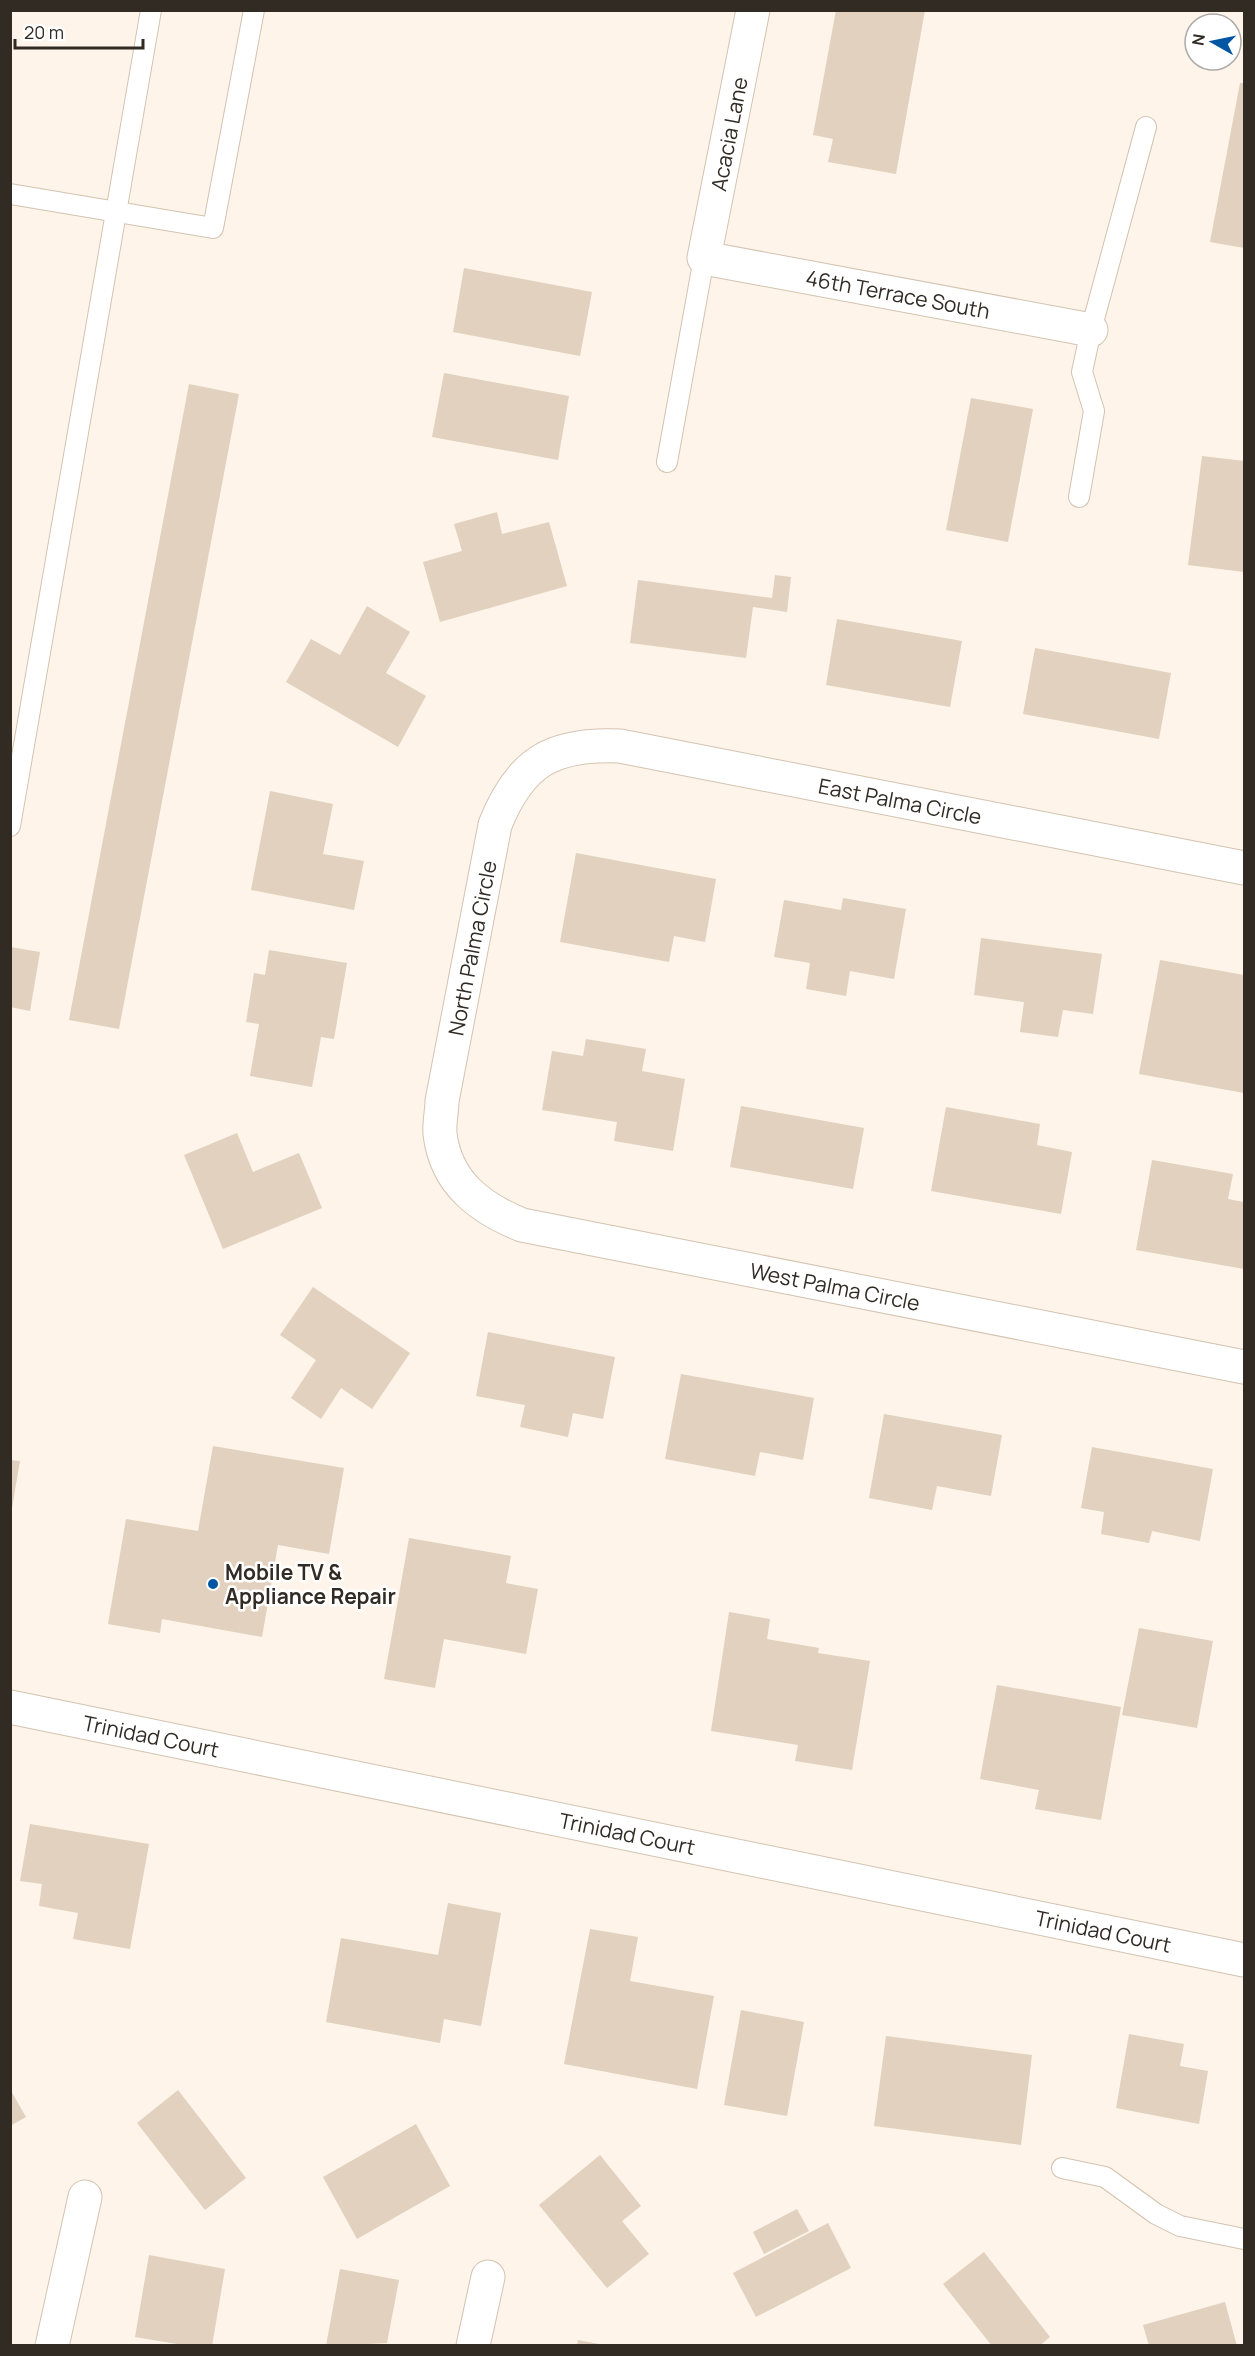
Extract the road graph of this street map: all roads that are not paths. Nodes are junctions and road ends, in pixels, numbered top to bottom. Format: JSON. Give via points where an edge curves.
{"nodes":[{"id":1,"x":151,"y":10,"type":"edge"},
{"id":2,"x":254,"y":10,"type":"edge"},
{"id":3,"x":753,"y":10,"type":"edge"},
{"id":4,"x":1146,"y":127,"type":"dead end"},
{"id":5,"x":10,"y":194,"type":"edge"},
{"id":6,"x":115,"y":212,"type":"junction"},
{"id":7,"x":704,"y":258,"type":"junction"},
{"id":8,"x":1090,"y":330,"type":"junction"},
{"id":9,"x":667,"y":462,"type":"dead end"},
{"id":10,"x":1079,"y":497,"type":"dead end"},
{"id":11,"x":555,"y":753,"type":"joint"},
{"id":12,"x":10,"y":826,"type":"edge"},
{"id":13,"x":1245,"y":868,"type":"edge"},
{"id":14,"x":449,"y":1165,"type":"joint"},
{"id":15,"x":1245,"y":1367,"type":"edge"},
{"id":16,"x":10,"y":1707,"type":"edge"},
{"id":17,"x":1245,"y":1960,"type":"edge"},
{"id":18,"x":1062,"y":2168,"type":"dead end"},
{"id":19,"x":85,"y":2197,"type":"dead end"},
{"id":20,"x":1245,"y":2239,"type":"edge"},
{"id":21,"x":488,"y":2277,"type":"dead end"},
{"id":22,"x":52,"y":2346,"type":"edge"},
{"id":23,"x":473,"y":2346,"type":"edge"}],
"edges":[{"from":1,"to":6,"type":"lane"},
{"from":2,"to":6,"type":"lane","via":[[213,228]]},
{"from":3,"to":7,"type":"street","name":"Acacia Lane"},
{"from":4,"to":8,"type":"lane"},
{"from":5,"to":6,"type":"lane"},
{"from":6,"to":12,"type":"lane"},
{"from":7,"to":8,"type":"street","name":"46th Terrace South"},
{"from":7,"to":9,"type":"lane"},
{"from":8,"to":10,"type":"lane","via":[[1082,372],[1094,411]]},
{"from":11,"to":13,"type":"street","name":"East Palma Circle","via":[[587,744],[620,746]]},
{"from":11,"to":14,"type":"street","name":"North Palma Circle","via":[[528,771],[507,796],[495,825],[442,1101],[440,1134]]},
{"from":14,"to":15,"type":"street","name":"West Palma Circle","via":[[467,1193],[492,1214],[522,1225]]},
{"from":16,"to":17,"type":"street","name":"Trinidad Court"},
{"from":18,"to":20,"type":"lane","via":[[1105,2177],[1155,2214],[1180,2226]]},
{"from":19,"to":22,"type":"street"},
{"from":21,"to":23,"type":"street"}]}
